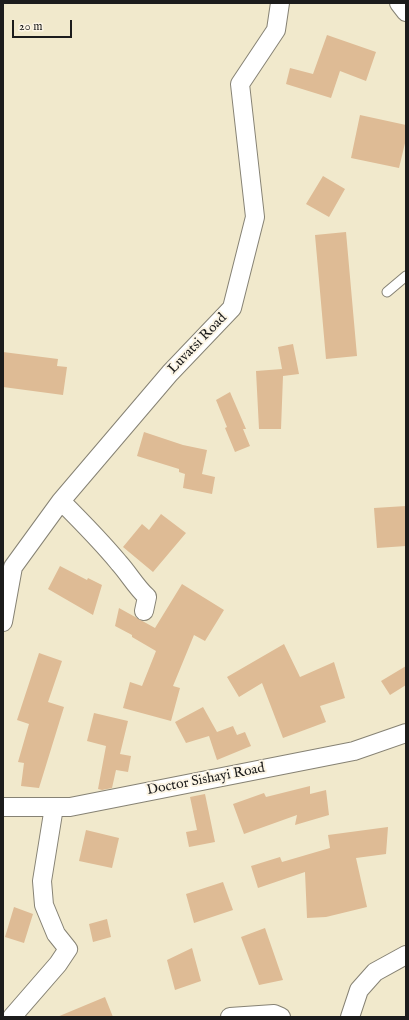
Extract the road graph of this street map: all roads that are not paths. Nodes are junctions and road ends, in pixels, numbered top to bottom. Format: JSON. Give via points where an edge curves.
{"nodes":[{"id":1,"x":280,"y":3,"type":"edge"},
{"id":2,"x":399,"y":3,"type":"edge"},
{"id":3,"x":406,"y":12,"type":"edge"},
{"id":4,"x":406,"y":276,"type":"edge"},
{"id":5,"x":387,"y":292,"type":"dead end"},
{"id":6,"x":61,"y":501,"type":"junction"},
{"id":7,"x":144,"y":611,"type":"dead end"},
{"id":8,"x":3,"y":622,"type":"edge"},
{"id":9,"x":406,"y":733,"type":"edge"},
{"id":10,"x":3,"y":807,"type":"edge"},
{"id":11,"x":54,"y":807,"type":"junction"},
{"id":12,"x":406,"y":956,"type":"edge"},
{"id":13,"x":12,"y":1017,"type":"edge"},
{"id":14,"x":230,"y":1017,"type":"edge"},
{"id":15,"x":281,"y":1017,"type":"edge"},
{"id":16,"x":350,"y":1017,"type":"edge"}],
"edges":[{"from":1,"to":6,"type":"street","name":"Luvatsi Road","via":[[276,30],[240,84],[255,217],[232,308],[170,373]]},
{"from":2,"to":3,"type":"street"},
{"from":4,"to":5,"type":"lane"},
{"from":6,"to":7,"type":"street","via":[[105,547],[147,597]]},
{"from":6,"to":8,"type":"street","name":"Luvatsi Road","via":[[13,567]]},
{"from":9,"to":11,"type":"street","name":"Doctor Sishayi Road","via":[[354,750],[70,807]]},
{"from":10,"to":11,"type":"street","name":"Doctor Sishayi Road"},
{"from":11,"to":13,"type":"street","via":[[42,881],[44,905],[56,934],[68,949]]},
{"from":12,"to":16,"type":"street","via":[[375,972],[359,990]]},
{"from":14,"to":15,"type":"street","via":[[274,1014]]}]}
